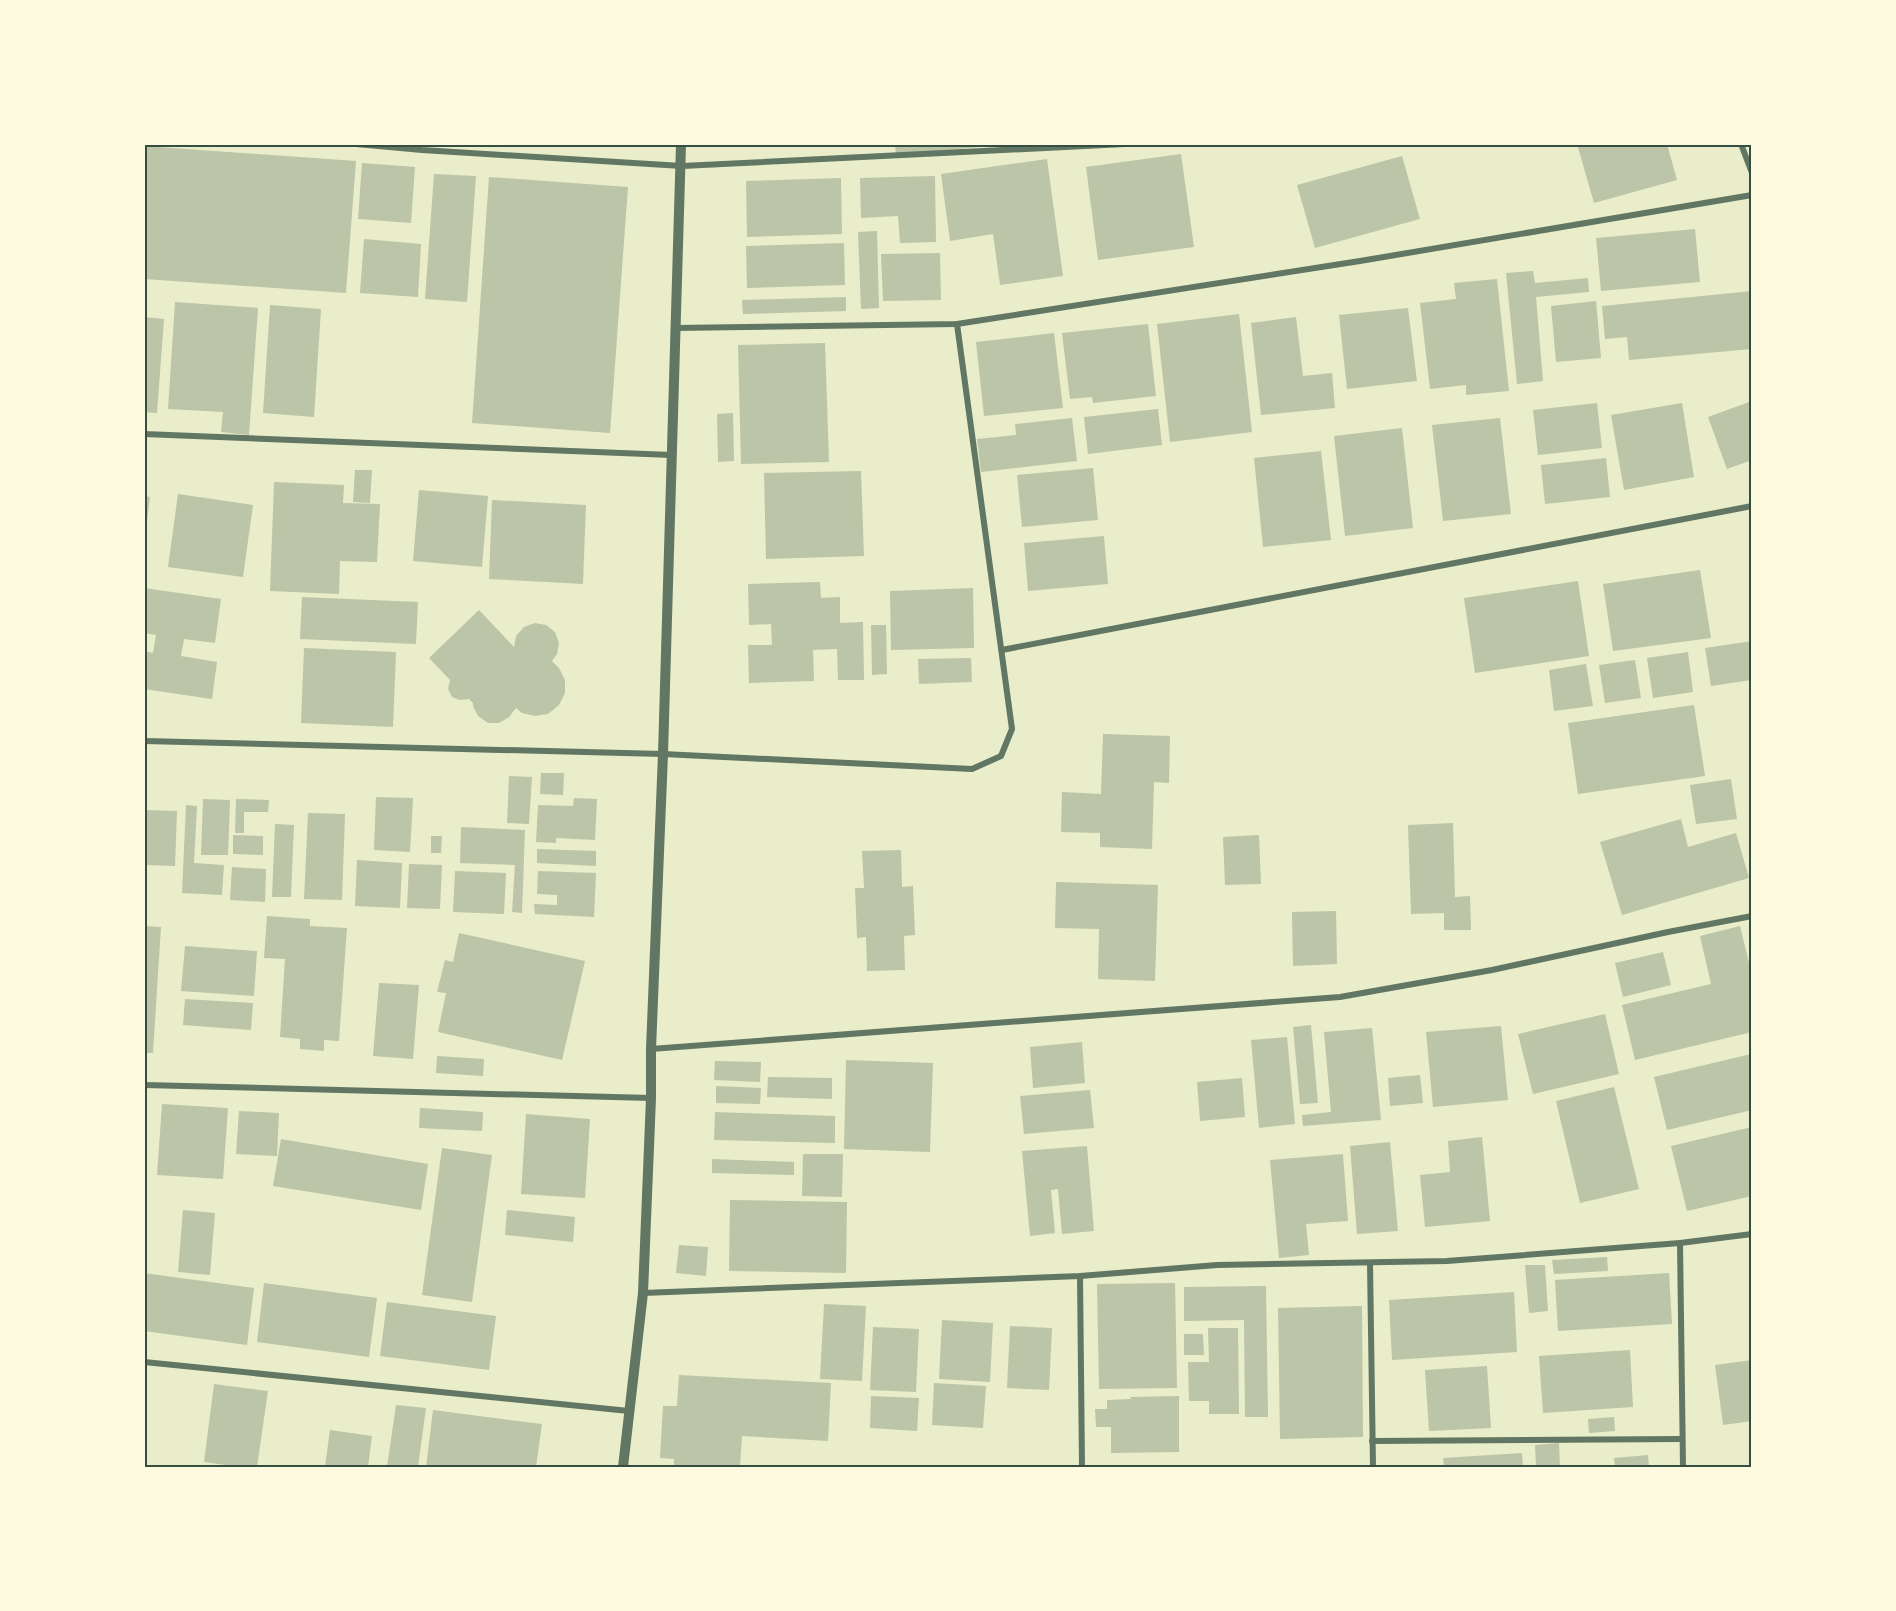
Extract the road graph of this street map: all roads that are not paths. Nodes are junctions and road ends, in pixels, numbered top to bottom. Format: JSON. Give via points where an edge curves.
{"nodes":[{"id":1,"x":356,"y":144,"type":"edge"},
{"id":2,"x":681,"y":144,"type":"edge"},
{"id":3,"x":1125,"y":144,"type":"edge"},
{"id":4,"x":1741,"y":144,"type":"edge"},
{"id":5,"x":422,"y":147,"type":"edge"},
{"id":6,"x":682,"y":166,"type":"junction"},
{"id":7,"x":1752,"y":173,"type":"edge"},
{"id":8,"x":1752,"y":195,"type":"edge"},
{"id":9,"x":957,"y":324,"type":"junction"},
{"id":10,"x":675,"y":328,"type":"junction"},
{"id":11,"x":144,"y":434,"type":"edge"},
{"id":12,"x":671,"y":455,"type":"junction"},
{"id":13,"x":1752,"y":506,"type":"edge"},
{"id":14,"x":1002,"y":650,"type":"junction"},
{"id":15,"x":144,"y":741,"type":"edge"},
{"id":16,"x":663,"y":754,"type":"junction"},
{"id":17,"x":1752,"y":916,"type":"edge"},
{"id":18,"x":651,"y":1049,"type":"junction"},
{"id":19,"x":144,"y":1085,"type":"edge"},
{"id":20,"x":651,"y":1098,"type":"junction"},
{"id":21,"x":1752,"y":1234,"type":"edge"},
{"id":22,"x":1680,"y":1243,"type":"junction"},
{"id":23,"x":1370,"y":1263,"type":"junction"},
{"id":24,"x":1080,"y":1276,"type":"junction"},
{"id":25,"x":644,"y":1293,"type":"junction"},
{"id":26,"x":144,"y":1362,"type":"edge"},
{"id":27,"x":629,"y":1411,"type":"junction"},
{"id":28,"x":1682,"y":1440,"type":"junction"},
{"id":29,"x":1372,"y":1441,"type":"junction"},
{"id":30,"x":623,"y":1467,"type":"edge"},
{"id":31,"x":1082,"y":1467,"type":"edge"},
{"id":32,"x":1373,"y":1467,"type":"edge"},
{"id":33,"x":1683,"y":1467,"type":"edge"}],
"edges":[{"from":1,"to":5,"type":"street"},
{"from":2,"to":6,"type":"street"},
{"from":3,"to":6,"type":"street"},
{"from":4,"to":7,"type":"street"},
{"from":5,"to":6,"type":"street"},
{"from":6,"to":10,"type":"street"},
{"from":8,"to":9,"type":"street"},
{"from":9,"to":10,"type":"street"},
{"from":9,"to":14,"type":"street"},
{"from":10,"to":12,"type":"street"},
{"from":11,"to":12,"type":"street"},
{"from":12,"to":16,"type":"street"},
{"from":13,"to":14,"type":"street"},
{"from":14,"to":16,"type":"street","via":[[1012,729],[1001,756],[972,769]]},
{"from":15,"to":16,"type":"street"},
{"from":16,"to":18,"type":"street"},
{"from":17,"to":18,"type":"street","via":[[1340,997]]},
{"from":18,"to":20,"type":"street"},
{"from":19,"to":20,"type":"street"},
{"from":20,"to":25,"type":"street"},
{"from":21,"to":22,"type":"street"},
{"from":22,"to":23,"type":"street"},
{"from":22,"to":28,"type":"street"},
{"from":23,"to":24,"type":"street","via":[[1216,1265]]},
{"from":23,"to":29,"type":"street"},
{"from":24,"to":25,"type":"street"},
{"from":24,"to":31,"type":"street"},
{"from":25,"to":27,"type":"street"},
{"from":26,"to":27,"type":"street"},
{"from":27,"to":30,"type":"street"},
{"from":28,"to":29,"type":"street"},
{"from":28,"to":33,"type":"street"},
{"from":29,"to":32,"type":"street"}]}
